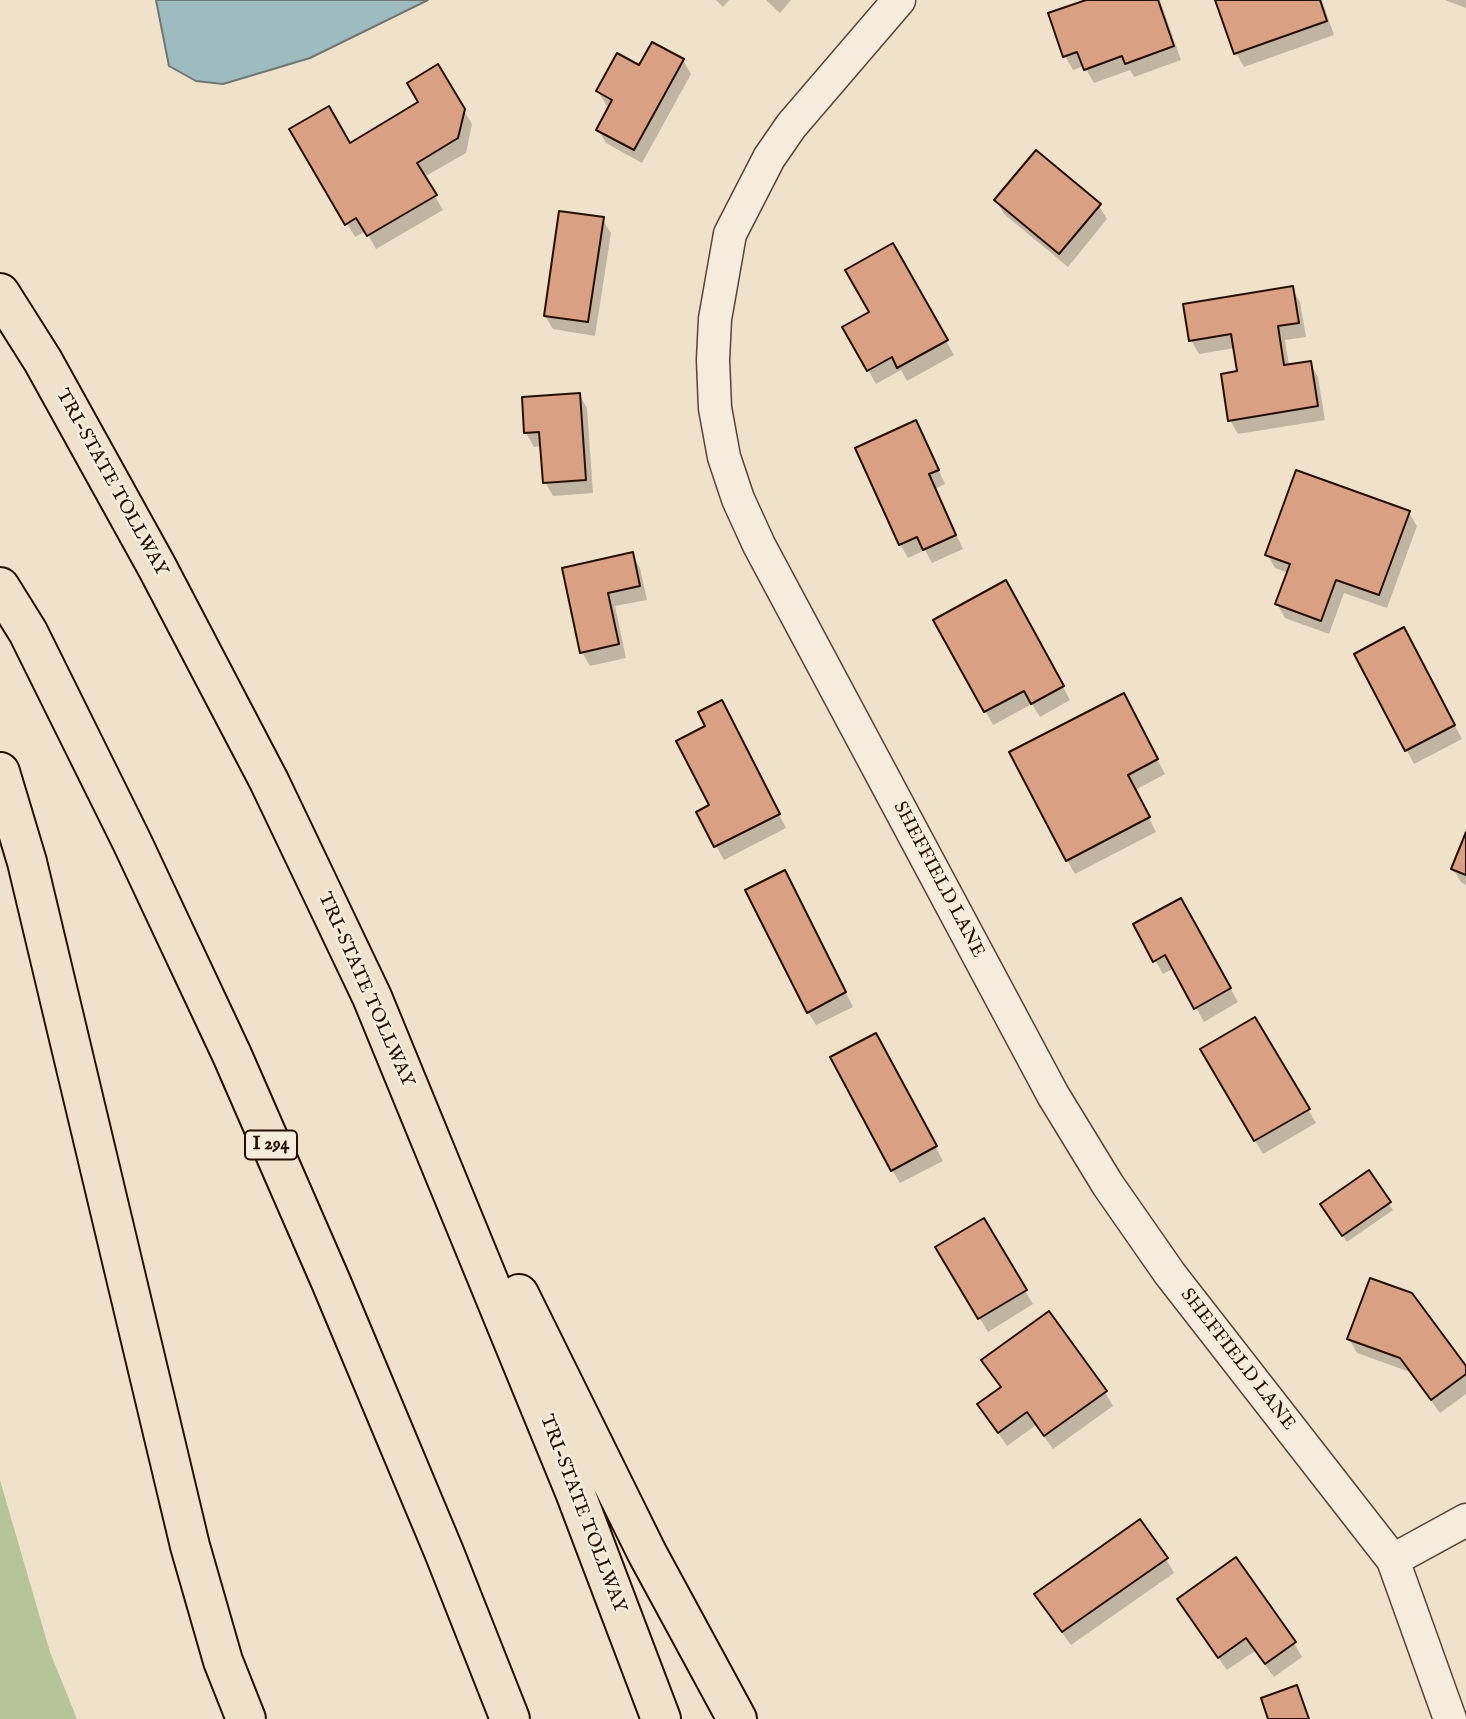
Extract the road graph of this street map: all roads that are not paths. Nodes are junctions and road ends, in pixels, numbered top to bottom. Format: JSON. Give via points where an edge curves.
{"nodes":[{"id":1,"x":899,"y":0,"type":"edge"},
{"id":2,"x":0,"y":293,"type":"edge"},
{"id":3,"x":0,"y":587,"type":"edge"},
{"id":4,"x":0,"y":772,"type":"edge"},
{"id":5,"x":372,"y":997,"type":"junction"},
{"id":6,"x":1466,"y":1520,"type":"edge"},
{"id":7,"x":1393,"y":1560,"type":"junction"},
{"id":8,"x":246,"y":1719,"type":"edge"},
{"id":9,"x":510,"y":1719,"type":"edge"},
{"id":10,"x":661,"y":1719,"type":"edge"},
{"id":11,"x":737,"y":1719,"type":"edge"},
{"id":12,"x":1450,"y":1719,"type":"edge"}],
"edges":[{"from":1,"to":7,"type":"street","name":"SHEFFIELD LANE","via":[[791,126],[730,234],[715,319],[713,360],[715,408],[738,499],[1053,1095],[1108,1185],[1175,1281]]},
{"from":2,"to":5,"type":"highway","name":"TRI-STATE TOLLWAY","via":[[43,361],[157,567],[269,781]]},
{"from":3,"to":9,"type":"highway","number":"I 294","via":[[28,632],[126,829],[232,1055],[337,1295]]},
{"from":4,"to":8,"type":"highway","via":[[27,862],[190,1546],[223,1661]]},
{"from":5,"to":10,"type":"highway","name":"TRI-STATE TOLLWAY","via":[[569,1479]]},
{"from":5,"to":11,"type":"highway","via":[[647,1553]]},
{"from":6,"to":7,"type":"street"},
{"from":7,"to":12,"type":"street","name":"SHEFFIELD LANE"}]}
